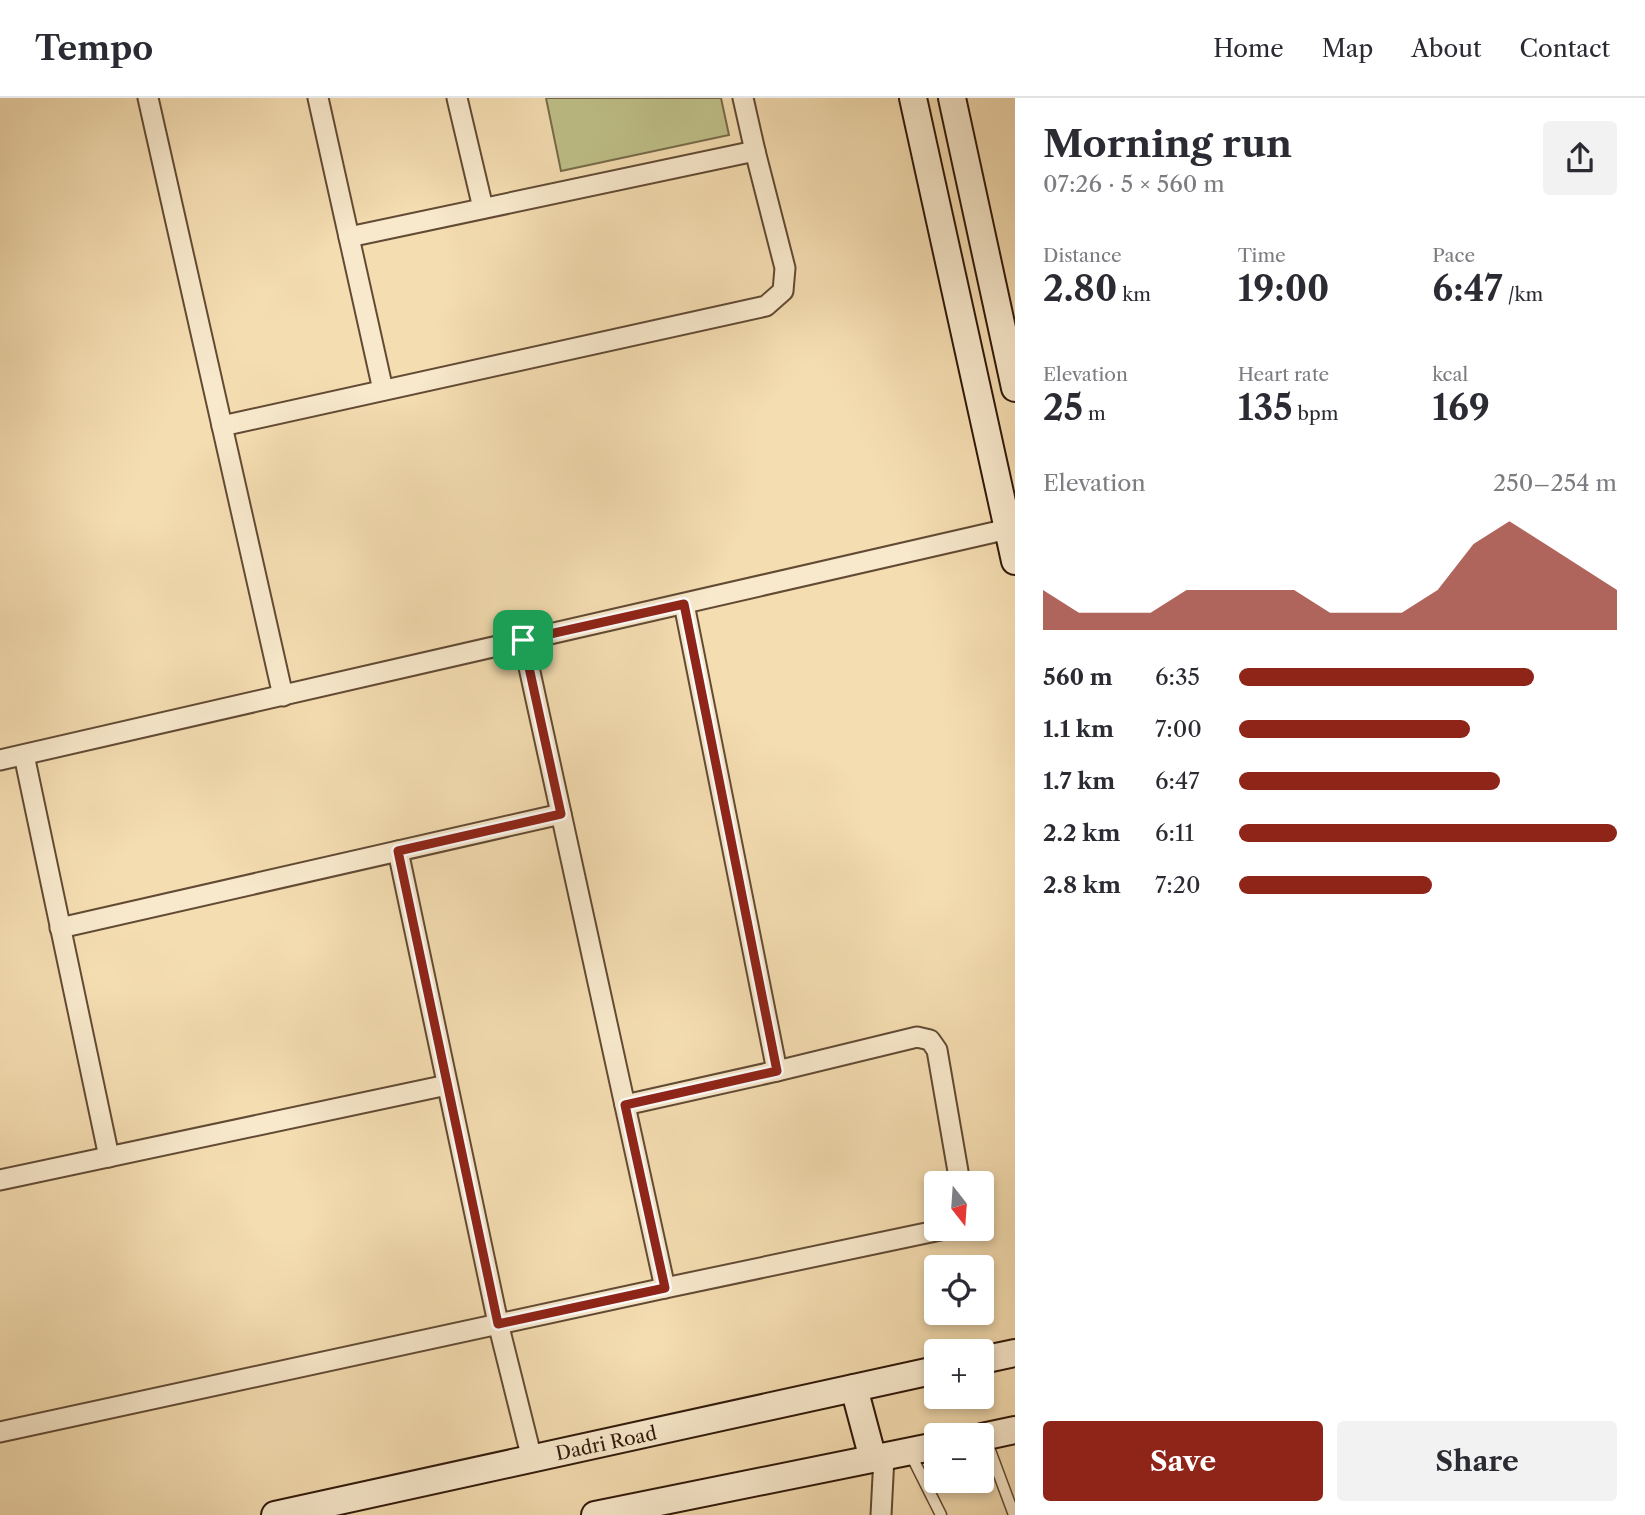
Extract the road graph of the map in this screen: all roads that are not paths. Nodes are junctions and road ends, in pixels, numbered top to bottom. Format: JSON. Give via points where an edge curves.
{"nodes":[{"id":1,"x":148,"y":98,"type":"edge"},
{"id":2,"x":318,"y":98,"type":"edge"},
{"id":3,"x":457,"y":98,"type":"edge"},
{"id":4,"x":743,"y":98,"type":"edge"},
{"id":5,"x":913,"y":98,"type":"edge"},
{"id":6,"x":952,"y":98,"type":"edge"},
{"id":7,"x":755,"y":151,"type":"junction"},
{"id":8,"x":483,"y":208,"type":"junction"},
{"id":9,"x":349,"y":236,"type":"junction"},
{"id":10,"x":1015,"y":388,"type":"edge"},
{"id":11,"x":383,"y":390,"type":"junction"},
{"id":12,"x":222,"y":426,"type":"junction"},
{"id":13,"x":1008,"y":529,"type":"junction"},
{"id":14,"x":1015,"y":561,"type":"edge"},
{"id":15,"x":684,"y":604,"type":"junction"},
{"id":16,"x":523,"y":640,"type":"junction"},
{"id":17,"x":283,"y":696,"type":"junction"},
{"id":18,"x":24,"y":755,"type":"junction"},
{"id":19,"x":0,"y":760,"type":"edge"},
{"id":20,"x":561,"y":814,"type":"junction"},
{"id":21,"x":398,"y":851,"type":"junction"},
{"id":22,"x":60,"y":928,"type":"junction"},
{"id":23,"x":777,"y":1071,"type":"junction"},
{"id":24,"x":447,"y":1085,"type":"junction"},
{"id":25,"x":625,"y":1105,"type":"junction"},
{"id":26,"x":109,"y":1157,"type":"junction"},
{"id":27,"x":958,"y":1171,"type":"edge"},
{"id":28,"x":0,"y":1180,"type":"edge"},
{"id":29,"x":924,"y":1233,"type":"edge"},
{"id":30,"x":665,"y":1288,"type":"junction"},
{"id":31,"x":498,"y":1324,"type":"junction"},
{"id":32,"x":1015,"y":1353,"type":"edge"},
{"id":33,"x":994,"y":1357,"type":"edge"},
{"id":34,"x":924,"y":1373,"type":"edge"},
{"id":35,"x":854,"y":1388,"type":"junction"},
{"id":36,"x":1015,"y":1430,"type":"edge"},
{"id":37,"x":0,"y":1432,"type":"edge"},
{"id":38,"x":994,"y":1435,"type":"edge"},
{"id":39,"x":924,"y":1449,"type":"edge"},
{"id":40,"x":889,"y":1456,"type":"junction"},
{"id":41,"x":532,"y":1459,"type":"junction"},
{"id":42,"x":994,"y":1462,"type":"edge"},
{"id":43,"x":275,"y":1515,"type":"edge"},
{"id":44,"x":595,"y":1515,"type":"edge"},
{"id":45,"x":881,"y":1515,"type":"edge"},
{"id":46,"x":941,"y":1515,"type":"edge"},
{"id":47,"x":1014,"y":1515,"type":"edge"}],
"edges":[{"from":1,"to":12,"type":"street"},
{"from":2,"to":9,"type":"street"},
{"from":3,"to":8,"type":"street"},
{"from":4,"to":7,"type":"street"},
{"from":5,"to":13,"type":"main road"},
{"from":6,"to":10,"type":"main road"},
{"from":7,"to":8,"type":"street"},
{"from":7,"to":11,"type":"street","via":[[785,268],[783,291],[766,306]]},
{"from":8,"to":9,"type":"street"},
{"from":9,"to":11,"type":"street"},
{"from":11,"to":12,"type":"street"},
{"from":12,"to":17,"type":"street"},
{"from":13,"to":14,"type":"main road"},
{"from":13,"to":15,"type":"street"},
{"from":15,"to":16,"type":"street"},
{"from":15,"to":23,"type":"street"},
{"from":16,"to":17,"type":"street"},
{"from":16,"to":20,"type":"street"},
{"from":17,"to":18,"type":"street"},
{"from":18,"to":19,"type":"street"},
{"from":18,"to":22,"type":"street"},
{"from":20,"to":21,"type":"street"},
{"from":20,"to":25,"type":"street"},
{"from":21,"to":22,"type":"street"},
{"from":21,"to":24,"type":"street"},
{"from":22,"to":26,"type":"street"},
{"from":23,"to":25,"type":"street"},
{"from":23,"to":27,"type":"street","via":[[918,1037],[930,1040],[937,1049]]},
{"from":24,"to":26,"type":"street"},
{"from":24,"to":31,"type":"street"},
{"from":25,"to":30,"type":"street"},
{"from":26,"to":28,"type":"street"},
{"from":29,"to":30,"type":"street"},
{"from":30,"to":31,"type":"street"},
{"from":31,"to":37,"type":"street"},
{"from":31,"to":41,"type":"street"},
{"from":32,"to":33,"type":"main road"},
{"from":34,"to":35,"type":"main road","name":"Dadri Road"},
{"from":35,"to":40,"type":"main road"},
{"from":35,"to":41,"type":"main road","name":"Dadri Road"},
{"from":36,"to":38,"type":"main road"},
{"from":39,"to":40,"type":"main road"},
{"from":40,"to":44,"type":"main road"},
{"from":40,"to":45,"type":"street"},
{"from":40,"to":46,"type":"lane"},
{"from":41,"to":43,"type":"main road","name":"Dadri Road"},
{"from":42,"to":47,"type":"lane"}]}
